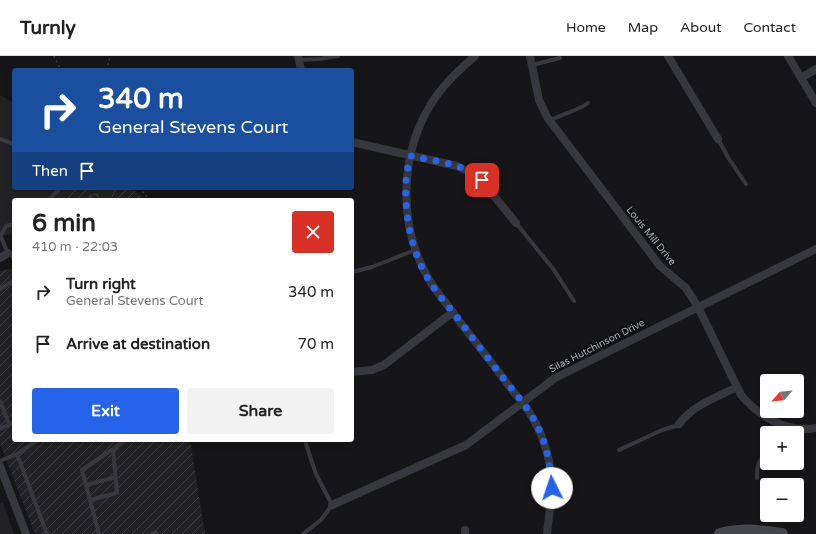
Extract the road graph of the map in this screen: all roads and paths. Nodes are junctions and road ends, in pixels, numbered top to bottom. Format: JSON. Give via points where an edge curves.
{"nodes":[{"id":1,"x":54,"y":56,"type":"edge"},
{"id":2,"x":110,"y":56,"type":"edge"},
{"id":3,"x":338,"y":56,"type":"edge"},
{"id":4,"x":476,"y":56,"type":"edge"},
{"id":5,"x":530,"y":56,"type":"edge"},
{"id":6,"x":668,"y":56,"type":"edge"},
{"id":7,"x":788,"y":56,"type":"edge"},
{"id":8,"x":299,"y":58,"type":"edge"},
{"id":9,"x":560,"y":58,"type":"dead end"},
{"id":10,"x":532,"y":65,"type":"junction"},
{"id":11,"x":60,"y":68,"type":"edge"},
{"id":12,"x":107,"y":68,"type":"edge"},
{"id":13,"x":301,"y":68,"type":"edge"},
{"id":14,"x":816,"y":69,"type":"edge"},
{"id":15,"x":801,"y":78,"type":"junction"},
{"id":16,"x":588,"y":103,"type":"dead end"},
{"id":17,"x":816,"y":103,"type":"edge"},
{"id":18,"x":550,"y":121,"type":"junction"},
{"id":19,"x":0,"y":139,"type":"edge"},
{"id":20,"x":718,"y":139,"type":"joint"},
{"id":21,"x":354,"y":142,"type":"edge"},
{"id":22,"x":12,"y":143,"type":"edge"},
{"id":23,"x":411,"y":156,"type":"junction"},
{"id":24,"x":746,"y":184,"type":"dead end"},
{"id":25,"x":58,"y":190,"type":"edge"},
{"id":26,"x":141,"y":190,"type":"edge"},
{"id":27,"x":50,"y":198,"type":"edge"},
{"id":28,"x":146,"y":198,"type":"edge"},
{"id":29,"x":516,"y":223,"type":"joint"},
{"id":30,"x":12,"y":224,"type":"edge"},
{"id":31,"x":0,"y":235,"type":"edge"},
{"id":32,"x":816,"y":249,"type":"edge"},
{"id":33,"x":415,"y":250,"type":"junction"},
{"id":34,"x":11,"y":255,"type":"edge"},
{"id":35,"x":0,"y":258,"type":"edge"},
{"id":36,"x":354,"y":272,"type":"edge"},
{"id":37,"x":12,"y":281,"type":"edge"},
{"id":38,"x":0,"y":289,"type":"edge"},
{"id":39,"x":574,"y":302,"type":"dead end"},
{"id":40,"x":698,"y":307,"type":"junction"},
{"id":41,"x":453,"y":312,"type":"junction"},
{"id":42,"x":354,"y":372,"type":"edge"},
{"id":43,"x":737,"y":386,"type":"junction"},
{"id":44,"x":0,"y":401,"type":"edge"},
{"id":45,"x":523,"y":401,"type":"junction"},
{"id":46,"x":12,"y":423,"type":"edge"},
{"id":47,"x":9,"y":424,"type":"junction"},
{"id":48,"x":679,"y":424,"type":"joint"},
{"id":49,"x":788,"y":426,"type":"edge"},
{"id":50,"x":816,"y":428,"type":"edge"},
{"id":51,"x":0,"y":429,"type":"edge"},
{"id":52,"x":804,"y":429,"type":"edge"},
{"id":53,"x":35,"y":442,"type":"edge"},
{"id":54,"x":123,"y":442,"type":"edge"},
{"id":55,"x":306,"y":444,"type":"dead end"},
{"id":56,"x":113,"y":449,"type":"junction"},
{"id":57,"x":619,"y":450,"type":"dead end"},
{"id":58,"x":17,"y":454,"type":"junction"},
{"id":59,"x":760,"y":459,"type":"edge"},
{"id":60,"x":0,"y":461,"type":"edge"},
{"id":61,"x":0,"y":466,"type":"edge"},
{"id":62,"x":116,"y":477,"type":"junction"},
{"id":63,"x":757,"y":478,"type":"dead end"},
{"id":64,"x":86,"y":485,"type":"junction"},
{"id":65,"x":90,"y":500,"type":"junction"},
{"id":66,"x":332,"y":506,"type":"junction"},
{"id":67,"x":26,"y":534,"type":"edge"},
{"id":68,"x":47,"y":534,"type":"edge"},
{"id":69,"x":99,"y":534,"type":"edge"},
{"id":70,"x":303,"y":534,"type":"edge"},
{"id":71,"x":547,"y":534,"type":"edge"},
{"id":72,"x":720,"y":534,"type":"edge"},
{"id":73,"x":782,"y":534,"type":"edge"}],
"edges":[{"from":1,"to":11,"type":"path"},
{"from":2,"to":12,"type":"path"},
{"from":3,"to":8,"type":"lane","via":[[319,59]]},
{"from":4,"to":23,"type":"street","via":[[456,72],[437,95],[417,132]]},
{"from":5,"to":10,"type":"street","name":"Louis Mill Drive"},
{"from":6,"to":20,"type":"street"},
{"from":7,"to":15,"type":"street"},
{"from":8,"to":13,"type":"street"},
{"from":9,"to":10,"type":"lane"},
{"from":10,"to":18,"type":"street","name":"Louis Mill Drive","via":[[539,100]]},
{"from":14,"to":15,"type":"street"},
{"from":15,"to":17,"type":"street"},
{"from":16,"to":18,"type":"lane"},
{"from":18,"to":40,"type":"street","name":"Louis Mill Drive","via":[[660,266],[686,288]]},
{"from":19,"to":22,"type":"lane"},
{"from":20,"to":24,"type":"lane"},
{"from":21,"to":23,"type":"street"},
{"from":23,"to":29,"type":"street","via":[[457,166],[482,180]]},
{"from":23,"to":33,"type":"street","via":[[406,178],[406,204]]},
{"from":25,"to":27,"type":"lane"},
{"from":26,"to":28,"type":"path"},
{"from":29,"to":39,"type":"lane","via":[[554,270]]},
{"from":30,"to":31,"type":"lane","via":[[6,226]]},
{"from":31,"to":34,"type":"lane"},
{"from":32,"to":40,"type":"street","name":"Silas Hutchinson Drive"},
{"from":33,"to":36,"type":"lane"},
{"from":33,"to":41,"type":"street","via":[[430,282]]},
{"from":34,"to":35,"type":"street"},
{"from":37,"to":38,"type":"lane"},
{"from":40,"to":43,"type":"street","name":"Louis Mill Drive"},
{"from":40,"to":45,"type":"street","name":"Silas Hutchinson Drive","via":[[571,369]]},
{"from":41,"to":42,"type":"street","via":[[384,365],[372,370]]},
{"from":41,"to":45,"type":"street"},
{"from":43,"to":48,"type":"street","via":[[695,408]]},
{"from":43,"to":49,"type":"street","name":"Louis Mill Drive","via":[[741,395],[760,414],[778,424]]},
{"from":44,"to":47,"type":"lane"},
{"from":45,"to":66,"type":"street","name":"Silas Hutchinson Drive","via":[[466,445]]},
{"from":45,"to":71,"type":"street","via":[[543,438],[551,471],[551,503]]},
{"from":46,"to":47,"type":"lane"},
{"from":47,"to":51,"type":"lane"},
{"from":48,"to":57,"type":"lane"},
{"from":50,"to":52,"type":"street","name":"Louis Mill Drive"},
{"from":53,"to":58,"type":"lane"},
{"from":54,"to":56,"type":"lane"},
{"from":55,"to":66,"type":"lane","via":[[316,474]]},
{"from":56,"to":62,"type":"lane"},
{"from":56,"to":64,"type":"lane","via":[[82,470]]},
{"from":58,"to":60,"type":"lane"},
{"from":58,"to":68,"type":"lane"},
{"from":59,"to":63,"type":"lane","via":[[757,465]]},
{"from":61,"to":67,"type":"street"},
{"from":62,"to":64,"type":"lane"},
{"from":62,"to":65,"type":"lane","via":[[117,493]]},
{"from":64,"to":65,"type":"lane"},
{"from":65,"to":69,"type":"lane"},
{"from":66,"to":70,"type":"lane","via":[[321,520]]},
{"from":72,"to":73,"type":"main road","via":[[751,530]]}]}
